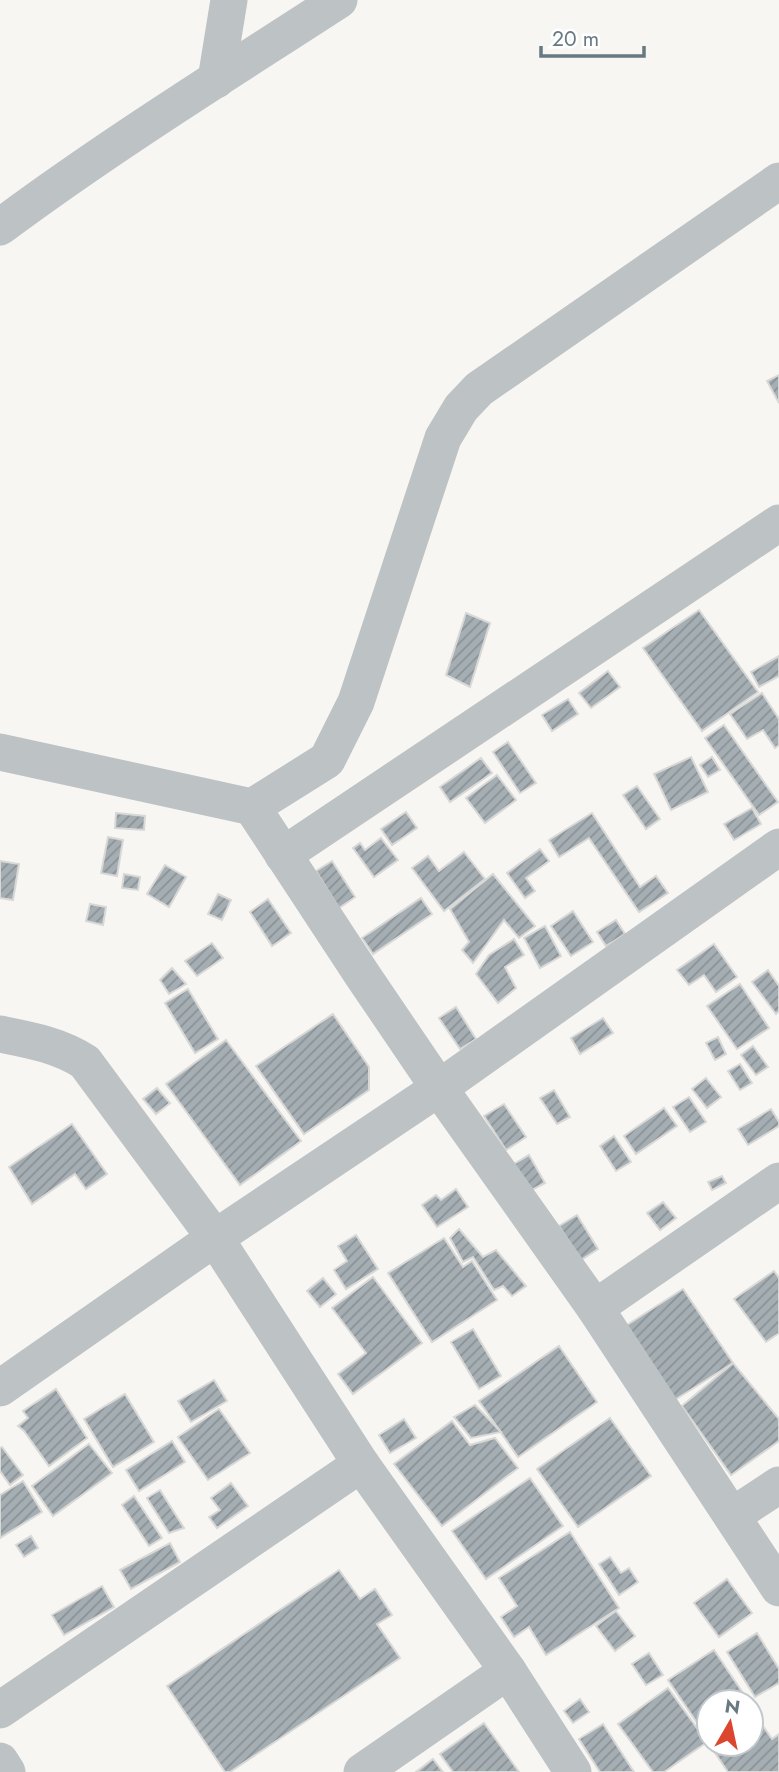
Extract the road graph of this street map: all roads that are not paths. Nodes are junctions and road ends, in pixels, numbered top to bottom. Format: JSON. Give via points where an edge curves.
{"nodes":[{"id":1,"x":229,"y":0,"type":"edge"},
{"id":2,"x":339,"y":0,"type":"edge"},
{"id":3,"x":216,"y":80,"type":"junction"},
{"id":4,"x":779,"y":181,"type":"edge"},
{"id":5,"x":0,"y":226,"type":"edge"},
{"id":6,"x":779,"y":523,"type":"edge"},
{"id":7,"x":0,"y":752,"type":"edge"},
{"id":8,"x":252,"y":807,"type":"junction"},
{"id":9,"x":779,"y":847,"type":"edge"},
{"id":10,"x":283,"y":855,"type":"junction"},
{"id":11,"x":0,"y":1034,"type":"edge"},
{"id":12,"x":439,"y":1088,"type":"junction"},
{"id":13,"x":779,"y":1181,"type":"edge"},
{"id":14,"x":215,"y":1238,"type":"junction"},
{"id":15,"x":595,"y":1308,"type":"junction"},
{"id":16,"x":0,"y":1388,"type":"edge"},
{"id":17,"x":361,"y":1464,"type":"junction"},
{"id":18,"x":779,"y":1485,"type":"edge"},
{"id":19,"x":732,"y":1516,"type":"junction"},
{"id":20,"x":779,"y":1588,"type":"edge"},
{"id":21,"x":508,"y":1671,"type":"junction"},
{"id":22,"x":0,"y":1710,"type":"edge"},
{"id":23,"x":0,"y":1761,"type":"edge"},
{"id":24,"x":7,"y":1772,"type":"edge"},
{"id":25,"x":362,"y":1772,"type":"edge"},
{"id":26,"x":573,"y":1772,"type":"edge"}],
"edges":[{"from":1,"to":3,"type":"street"},
{"from":2,"to":3,"type":"street"},
{"from":3,"to":5,"type":"street"},
{"from":4,"to":8,"type":"street","via":[[478,389],[461,408],[443,438],[356,702],[327,760]]},
{"from":6,"to":10,"type":"street"},
{"from":7,"to":8,"type":"street"},
{"from":8,"to":10,"type":"street"},
{"from":9,"to":12,"type":"street"},
{"from":10,"to":12,"type":"street"},
{"from":11,"to":14,"type":"street","via":[[69,1051],[85,1062]]},
{"from":12,"to":14,"type":"street"},
{"from":12,"to":15,"type":"street"},
{"from":13,"to":15,"type":"street"},
{"from":14,"to":16,"type":"street"},
{"from":14,"to":17,"type":"street"},
{"from":15,"to":19,"type":"street"},
{"from":17,"to":21,"type":"street"},
{"from":17,"to":22,"type":"street"},
{"from":18,"to":19,"type":"street"},
{"from":19,"to":20,"type":"street"},
{"from":21,"to":25,"type":"street"},
{"from":21,"to":26,"type":"street"},
{"from":23,"to":24,"type":"street"}]}
